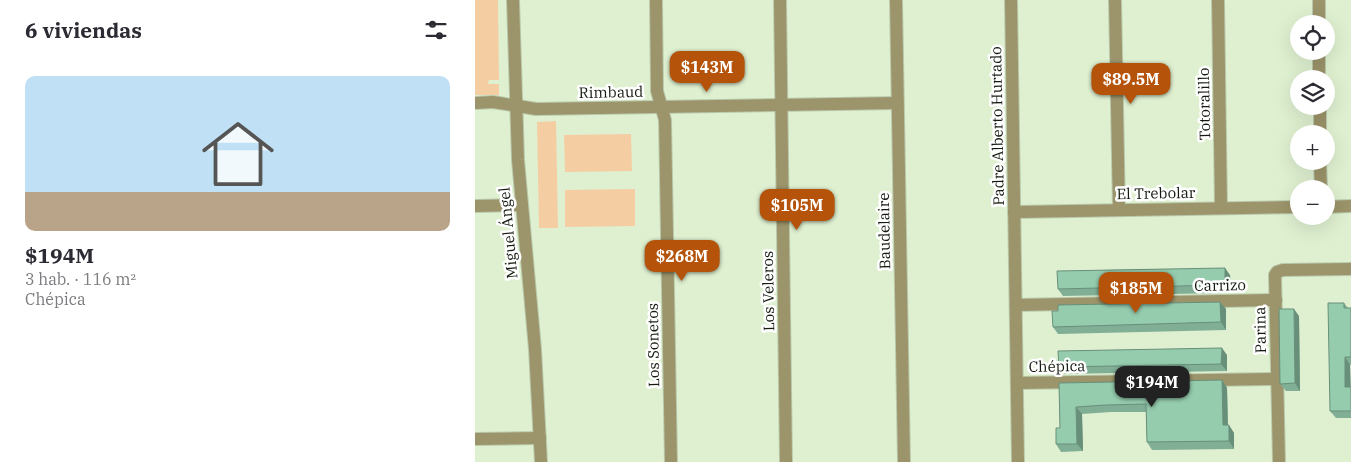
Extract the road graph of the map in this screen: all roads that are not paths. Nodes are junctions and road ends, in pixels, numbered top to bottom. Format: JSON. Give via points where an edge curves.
{"nodes":[{"id":1,"x":513,"y":0,"type":"edge"},
{"id":2,"x":656,"y":0,"type":"edge"},
{"id":3,"x":780,"y":0,"type":"edge"},
{"id":4,"x":895,"y":0,"type":"edge"},
{"id":5,"x":1011,"y":0,"type":"edge"},
{"id":6,"x":1115,"y":0,"type":"edge"},
{"id":7,"x":1218,"y":0,"type":"edge"},
{"id":8,"x":1319,"y":0,"type":"edge"},
{"id":9,"x":1319,"y":15,"type":"edge"},
{"id":10,"x":475,"y":103,"type":"edge"},
{"id":11,"x":897,"y":103,"type":"junction"},
{"id":12,"x":781,"y":105,"type":"junction"},
{"id":13,"x":515,"y":106,"type":"junction"},
{"id":14,"x":661,"y":107,"type":"junction"},
{"id":15,"x":522,"y":205,"type":"junction"},
{"id":16,"x":475,"y":206,"type":"edge"},
{"id":17,"x":1351,"y":206,"type":"edge"},
{"id":18,"x":1290,"y":207,"type":"edge"},
{"id":19,"x":1335,"y":207,"type":"edge"},
{"id":20,"x":1221,"y":208,"type":"junction"},
{"id":21,"x":1119,"y":210,"type":"junction"},
{"id":22,"x":1014,"y":212,"type":"junction"},
{"id":23,"x":1351,"y":269,"type":"edge"},
{"id":24,"x":1276,"y":300,"type":"junction"},
{"id":25,"x":1016,"y":305,"type":"junction"},
{"id":26,"x":1277,"y":379,"type":"junction"},
{"id":27,"x":1017,"y":383,"type":"junction"},
{"id":28,"x":540,"y":438,"type":"junction"},
{"id":29,"x":475,"y":439,"type":"edge"},
{"id":30,"x":541,"y":462,"type":"edge"},
{"id":31,"x":671,"y":462,"type":"edge"},
{"id":32,"x":786,"y":462,"type":"edge"},
{"id":33,"x":904,"y":462,"type":"edge"},
{"id":34,"x":1018,"y":462,"type":"edge"},
{"id":35,"x":1279,"y":462,"type":"edge"}],
"edges":[{"from":1,"to":13,"type":"street","name":"Miguel Ángel"},
{"from":2,"to":14,"type":"street","name":"Los Sonetos","via":[[657,91]]},
{"from":3,"to":12,"type":"street","name":"Los Veleros"},
{"from":4,"to":11,"type":"street","name":"Baudelaire"},
{"from":5,"to":22,"type":"street","name":"Padre Alberto Hurtado"},
{"from":6,"to":21,"type":"street"},
{"from":7,"to":20,"type":"street","name":"Totoralillo"},
{"from":8,"to":9,"type":"street"},
{"from":10,"to":13,"type":"street","name":"Rimbaud"},
{"from":11,"to":12,"type":"street","name":"Rimbaud"},
{"from":11,"to":33,"type":"street","name":"Baudelaire"},
{"from":12,"to":14,"type":"street","name":"Rimbaud"},
{"from":12,"to":32,"type":"street","name":"Los Veleros"},
{"from":13,"to":14,"type":"street","name":"Rimbaud","via":[[536,109]]},
{"from":13,"to":15,"type":"street","name":"Miguel Ángel"},
{"from":14,"to":31,"type":"street","name":"Los Sonetos","via":[[665,120]]},
{"from":15,"to":16,"type":"street"},
{"from":15,"to":28,"type":"street","name":"Miguel Ángel"},
{"from":17,"to":19,"type":"street"},
{"from":18,"to":20,"type":"street","name":"El Trebolar"},
{"from":20,"to":21,"type":"street","name":"El Trebolar"},
{"from":21,"to":22,"type":"street","name":"El Trebolar"},
{"from":22,"to":25,"type":"street","name":"Padre Alberto Hurtado"},
{"from":23,"to":24,"type":"street","name":"Parina","via":[[1279,271],[1275,275]]},
{"from":24,"to":25,"type":"street","name":"Carrizo"},
{"from":24,"to":26,"type":"street","name":"Parina"},
{"from":25,"to":27,"type":"street","name":"Padre Alberto Hurtado"},
{"from":26,"to":27,"type":"street","name":"Chépica"},
{"from":26,"to":35,"type":"street","name":"Parina"},
{"from":27,"to":34,"type":"street","name":"Padre Alberto Hurtado"},
{"from":28,"to":29,"type":"street"},
{"from":28,"to":30,"type":"street","name":"Miguel Ángel"}]}
